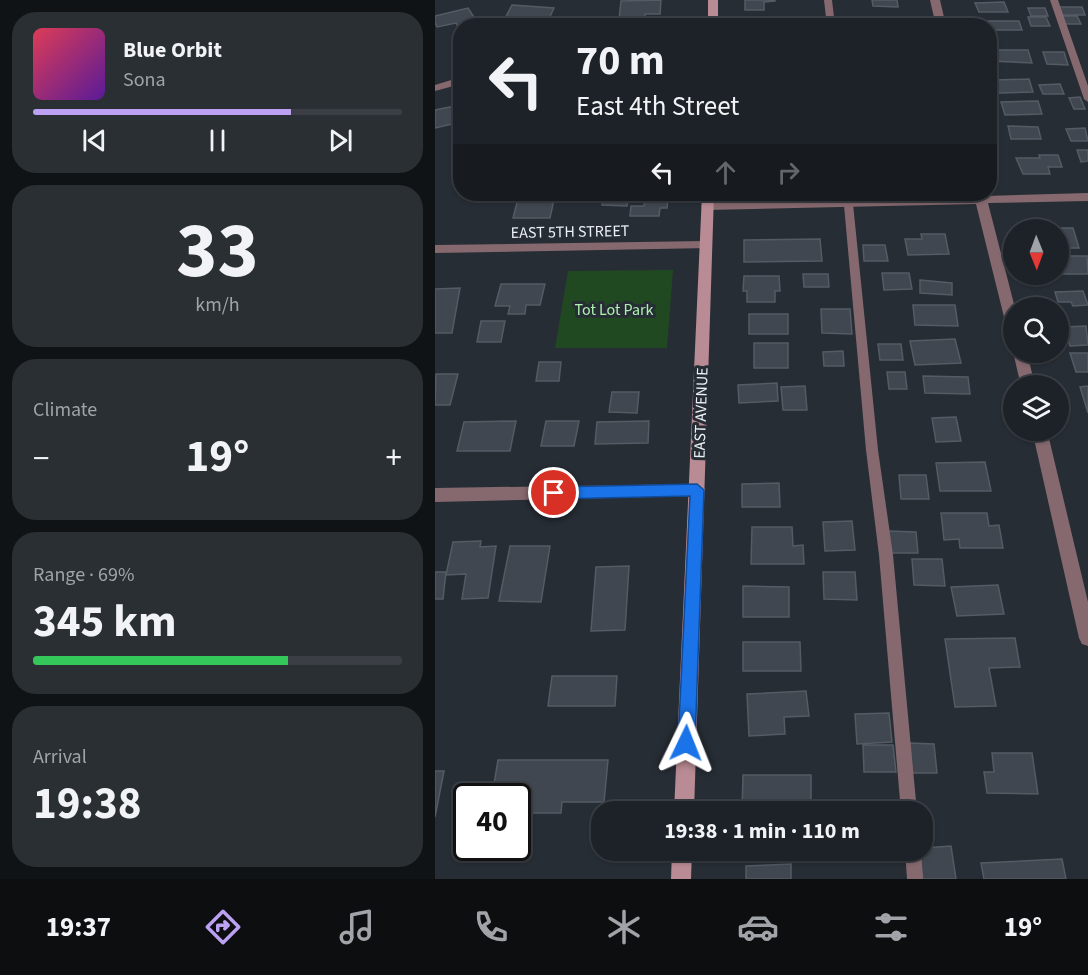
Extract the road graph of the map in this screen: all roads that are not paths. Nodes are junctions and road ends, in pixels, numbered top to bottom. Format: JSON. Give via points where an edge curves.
{"nodes":[{"id":1,"x":714,"y":0,"type":"edge"},
{"id":2,"x":828,"y":0,"type":"edge"},
{"id":3,"x":935,"y":0,"type":"edge"},
{"id":4,"x":1054,"y":0,"type":"edge"},
{"id":5,"x":713,"y":18,"type":"edge"},
{"id":6,"x":830,"y":18,"type":"edge"},
{"id":7,"x":939,"y":18,"type":"edge"},
{"id":8,"x":453,"y":82,"type":"edge"},
{"id":9,"x":435,"y":88,"type":"edge"},
{"id":10,"x":1088,"y":99,"type":"edge"},
{"id":11,"x":997,"y":196,"type":"edge"},
{"id":12,"x":1088,"y":197,"type":"edge"},
{"id":13,"x":707,"y":201,"type":"edge"},
{"id":14,"x":847,"y":201,"type":"edge"},
{"id":15,"x":982,"y":201,"type":"edge"},
{"id":16,"x":705,"y":245,"type":"junction"},
{"id":17,"x":435,"y":249,"type":"edge"},
{"id":18,"x":1006,"y":297,"type":"edge"},
{"id":19,"x":1042,"y":441,"type":"edge"},
{"id":20,"x":697,"y":490,"type":"junction"},
{"id":21,"x":435,"y":495,"type":"edge"},
{"id":22,"x":1088,"y":638,"type":"edge"},
{"id":23,"x":684,"y":801,"type":"edge"},
{"id":24,"x":908,"y":801,"type":"edge"},
{"id":25,"x":682,"y":861,"type":"edge"},
{"id":26,"x":914,"y":861,"type":"edge"},
{"id":27,"x":681,"y":879,"type":"edge"},
{"id":28,"x":915,"y":879,"type":"edge"}],
"edges":[{"from":1,"to":5,"type":"street"},
{"from":2,"to":6,"type":"lane"},
{"from":3,"to":7,"type":"street"},
{"from":4,"to":10,"type":"lane"},
{"from":8,"to":9,"type":"street"},
{"from":11,"to":12,"type":"street"},
{"from":13,"to":16,"type":"street","name":"EAST AVENUE"},
{"from":14,"to":24,"type":"lane"},
{"from":15,"to":18,"type":"street"},
{"from":16,"to":17,"type":"street","name":"EAST 5TH STREET"},
{"from":16,"to":20,"type":"street","name":"EAST AVENUE"},
{"from":19,"to":22,"type":"street"},
{"from":20,"to":21,"type":"street"},
{"from":20,"to":23,"type":"street","name":"EAST AVENUE"},
{"from":25,"to":27,"type":"street"},
{"from":26,"to":28,"type":"lane"}]}
